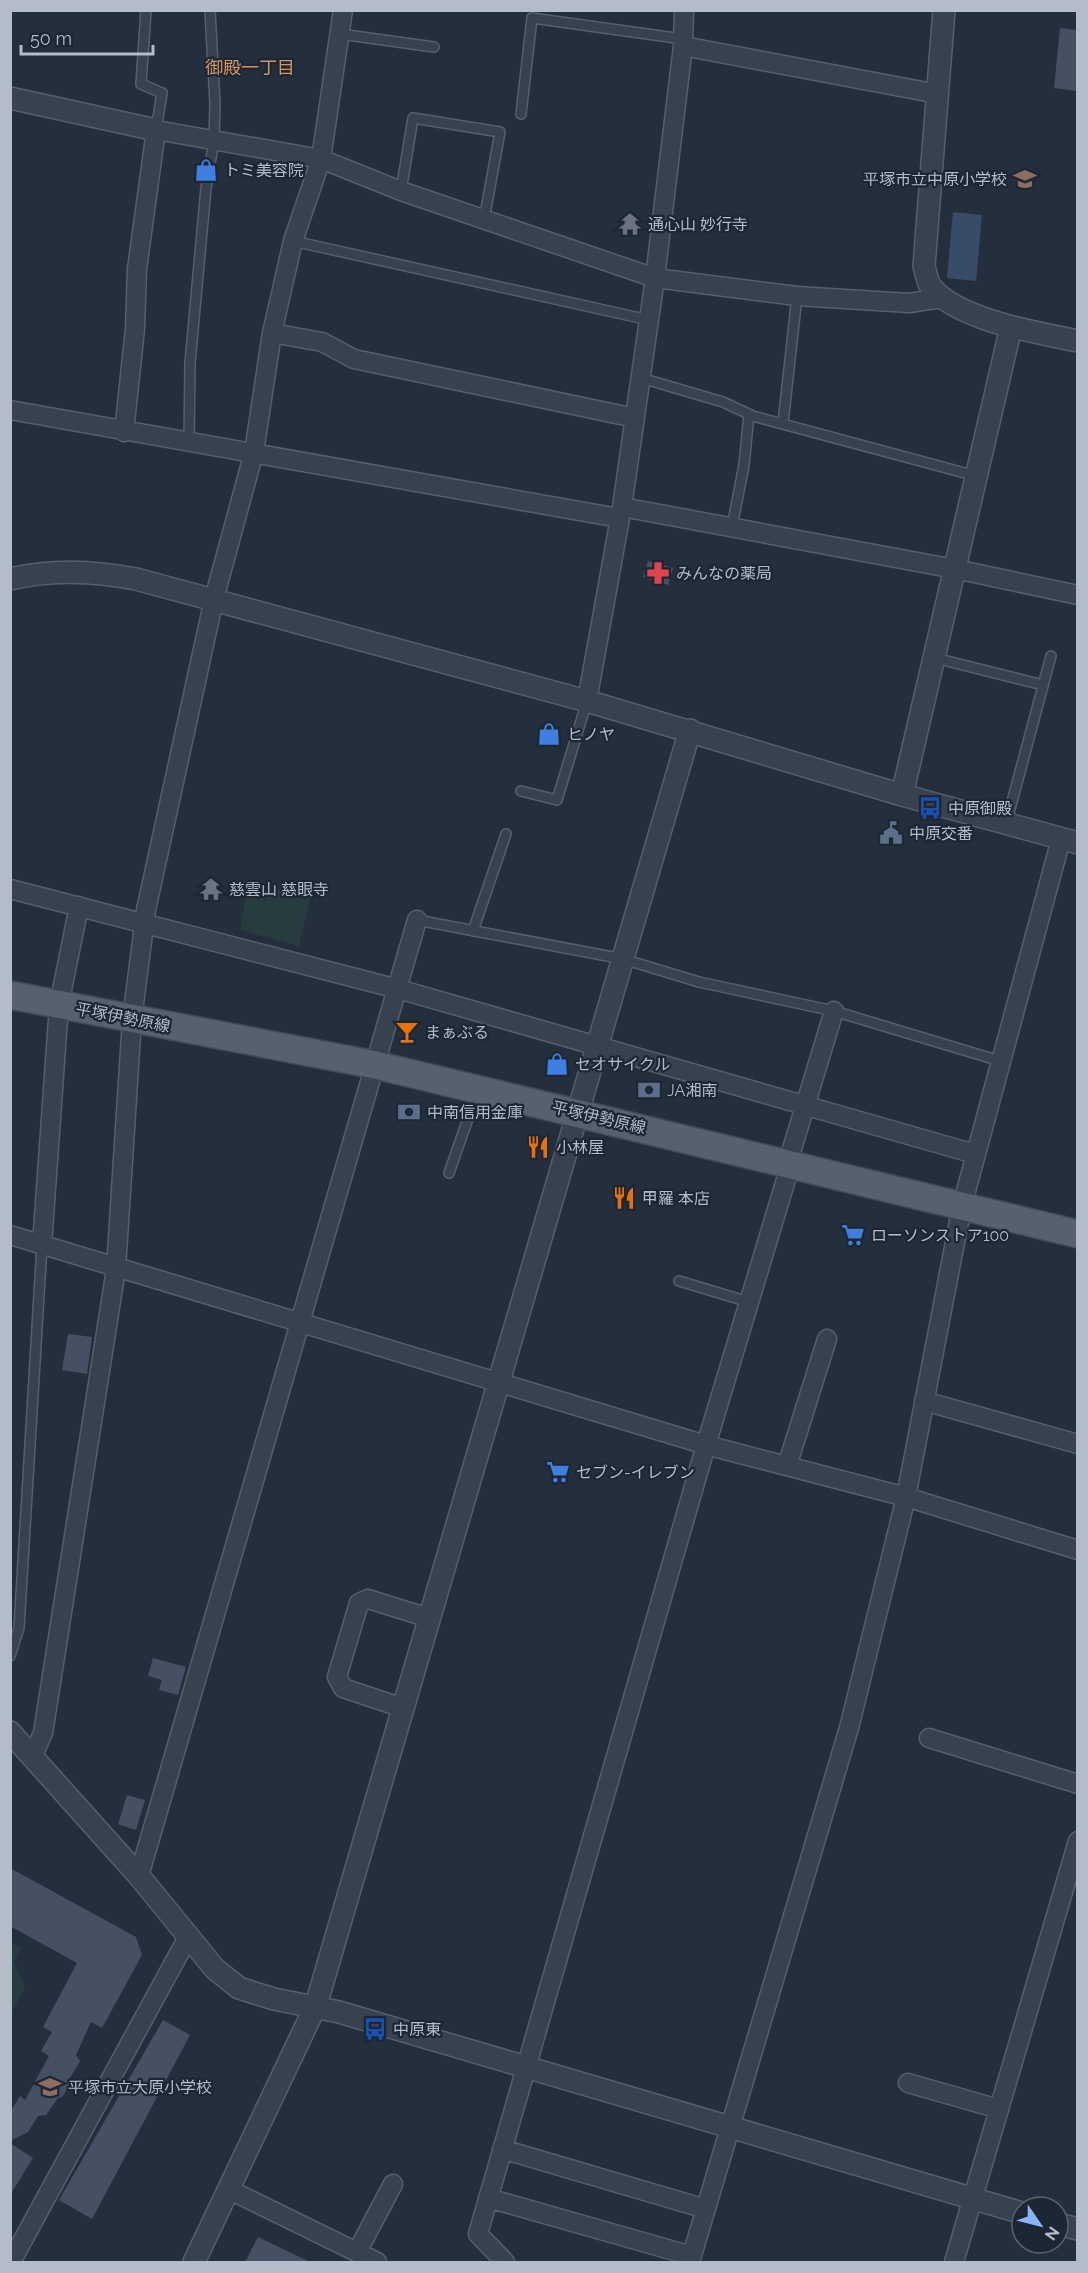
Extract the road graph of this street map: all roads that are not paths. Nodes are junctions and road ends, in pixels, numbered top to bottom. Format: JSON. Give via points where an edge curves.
{"nodes":[{"id":1,"x":146,"y":10,"type":"edge"},
{"id":2,"x":210,"y":10,"type":"edge"},
{"id":3,"x":343,"y":10,"type":"edge"},
{"id":4,"x":684,"y":10,"type":"edge"},
{"id":5,"x":944,"y":10,"type":"edge"},
{"id":6,"x":340,"y":34,"type":"junction"},
{"id":7,"x":683,"y":42,"type":"junction"},
{"id":8,"x":434,"y":46,"type":"dead end"},
{"id":9,"x":938,"y":94,"type":"junction"},
{"id":10,"x":10,"y":98,"type":"edge"},
{"id":11,"x":521,"y":114,"type":"dead end"},
{"id":12,"x":156,"y":130,"type":"junction"},
{"id":13,"x":214,"y":140,"type":"junction"},
{"id":14,"x":321,"y":159,"type":"junction"},
{"id":15,"x":401,"y":191,"type":"junction"},
{"id":16,"x":484,"y":220,"type":"junction"},
{"id":17,"x":293,"y":241,"type":"junction"},
{"id":18,"x":655,"y":278,"type":"junction"},
{"id":19,"x":797,"y":296,"type":"junction"},
{"id":20,"x":942,"y":298,"type":"junction"},
{"id":21,"x":649,"y":320,"type":"junction"},
{"id":22,"x":1011,"y":327,"type":"junction"},
{"id":23,"x":272,"y":333,"type":"junction"},
{"id":24,"x":1077,"y":341,"type":"edge"},
{"id":25,"x":640,"y":378,"type":"junction"},
{"id":26,"x":10,"y":410,"type":"edge"},
{"id":27,"x":749,"y":414,"type":"junction"},
{"id":28,"x":635,"y":418,"type":"junction"},
{"id":29,"x":783,"y":423,"type":"junction"},
{"id":30,"x":124,"y":432,"type":"junction"},
{"id":31,"x":189,"y":444,"type":"junction"},
{"id":32,"x":254,"y":452,"type":"junction"},
{"id":33,"x":976,"y":476,"type":"junction"},
{"id":34,"x":621,"y":513,"type":"junction"},
{"id":35,"x":732,"y":527,"type":"junction"},
{"id":36,"x":955,"y":569,"type":"junction"},
{"id":37,"x":10,"y":579,"type":"edge"},
{"id":38,"x":1077,"y":595,"type":"edge"},
{"id":39,"x":214,"y":599,"type":"junction"},
{"id":40,"x":1051,"y":656,"type":"dead end"},
{"id":41,"x":934,"y":658,"type":"junction"},
{"id":42,"x":1043,"y":685,"type":"junction"},
{"id":43,"x":587,"y":701,"type":"junction"},
{"id":44,"x":690,"y":730,"type":"junction"},
{"id":45,"x":520,"y":791,"type":"dead end"},
{"id":46,"x":902,"y":795,"type":"junction"},
{"id":47,"x":1006,"y":824,"type":"junction"},
{"id":48,"x":506,"y":834,"type":"dead end"},
{"id":49,"x":1069,"y":841,"type":"edge"},
{"id":50,"x":10,"y":889,"type":"edge"},
{"id":51,"x":79,"y":906,"type":"junction"},
{"id":52,"x":417,"y":920,"type":"joint"},
{"id":53,"x":145,"y":922,"type":"junction"},
{"id":54,"x":473,"y":932,"type":"junction"},
{"id":55,"x":623,"y":959,"type":"junction"},
{"id":56,"x":398,"y":989,"type":"junction"},
{"id":57,"x":10,"y":995,"type":"edge"},
{"id":58,"x":59,"y":1005,"type":"junction"},
{"id":59,"x":834,"y":1011,"type":"junction"},
{"id":60,"x":132,"y":1019,"type":"junction"},
{"id":61,"x":597,"y":1046,"type":"junction"},
{"id":62,"x":1000,"y":1061,"type":"junction"},
{"id":63,"x":376,"y":1065,"type":"junction"},
{"id":64,"x":478,"y":1088,"type":"junction"},
{"id":65,"x":805,"y":1106,"type":"junction"},
{"id":66,"x":578,"y":1112,"type":"junction"},
{"id":67,"x":975,"y":1154,"type":"junction"},
{"id":68,"x":789,"y":1163,"type":"junction"},
{"id":69,"x":449,"y":1173,"type":"dead end"},
{"id":70,"x":962,"y":1206,"type":"junction"},
{"id":71,"x":1077,"y":1234,"type":"edge"},
{"id":72,"x":10,"y":1235,"type":"edge"},
{"id":73,"x":42,"y":1245,"type":"junction"},
{"id":74,"x":116,"y":1269,"type":"junction"},
{"id":75,"x":679,"y":1281,"type":"dead end"},
{"id":76,"x":749,"y":1302,"type":"junction"},
{"id":77,"x":301,"y":1322,"type":"junction"},
{"id":78,"x":827,"y":1339,"type":"dead end"},
{"id":79,"x":499,"y":1381,"type":"junction"},
{"id":80,"x":924,"y":1401,"type":"junction"},
{"id":81,"x":1077,"y":1444,"type":"edge"},
{"id":82,"x":706,"y":1445,"type":"junction"},
{"id":83,"x":787,"y":1466,"type":"junction"},
{"id":84,"x":906,"y":1497,"type":"junction"},
{"id":85,"x":1077,"y":1550,"type":"edge"},
{"id":86,"x":429,"y":1618,"type":"junction"},
{"id":87,"x":10,"y":1656,"type":"edge"},
{"id":88,"x":403,"y":1708,"type":"junction"},
{"id":89,"x":10,"y":1732,"type":"edge"},
{"id":90,"x":929,"y":1738,"type":"dead end"},
{"id":91,"x":33,"y":1755,"type":"junction"},
{"id":92,"x":1077,"y":1784,"type":"edge"},
{"id":93,"x":1077,"y":1841,"type":"edge"},
{"id":94,"x":139,"y":1876,"type":"junction"},
{"id":95,"x":188,"y":1937,"type":"junction"},
{"id":96,"x":316,"y":2005,"type":"junction"},
{"id":97,"x":527,"y":2066,"type":"junction"},
{"id":98,"x":908,"y":2083,"type":"dead end"},
{"id":99,"x":999,"y":2109,"type":"junction"},
{"id":100,"x":731,"y":2128,"type":"junction"},
{"id":101,"x":501,"y":2150,"type":"junction"},
{"id":102,"x":393,"y":2184,"type":"dead end"},
{"id":103,"x":230,"y":2190,"type":"junction"},
{"id":104,"x":488,"y":2198,"type":"junction"},
{"id":105,"x":973,"y":2199,"type":"junction"},
{"id":106,"x":706,"y":2209,"type":"junction"},
{"id":107,"x":1010,"y":2210,"type":"edge"},
{"id":108,"x":357,"y":2252,"type":"junction"},
{"id":109,"x":691,"y":2259,"type":"edge"},
{"id":110,"x":11,"y":2262,"type":"edge"},
{"id":111,"x":194,"y":2262,"type":"edge"},
{"id":112,"x":377,"y":2262,"type":"edge"},
{"id":113,"x":505,"y":2262,"type":"edge"},
{"id":114,"x":954,"y":2262,"type":"edge"}],
"edges":[{"from":1,"to":12,"type":"lane","via":[[141,84],[162,93]]},
{"from":2,"to":13,"type":"lane"},
{"from":3,"to":6,"type":"street"},
{"from":4,"to":7,"type":"street"},
{"from":5,"to":9,"type":"street"},
{"from":6,"to":8,"type":"lane"},
{"from":6,"to":14,"type":"street"},
{"from":7,"to":9,"type":"street"},
{"from":7,"to":11,"type":"lane","via":[[532,18]]},
{"from":7,"to":18,"type":"street"},
{"from":9,"to":20,"type":"street","via":[[924,266],[930,286]]},
{"from":10,"to":12,"type":"street"},
{"from":12,"to":13,"type":"street"},
{"from":12,"to":30,"type":"street","via":[[137,269]]},
{"from":13,"to":14,"type":"street"},
{"from":13,"to":31,"type":"lane","via":[[190,363]]},
{"from":14,"to":15,"type":"street"},
{"from":14,"to":17,"type":"street"},
{"from":15,"to":16,"type":"street"},
{"from":15,"to":16,"type":"lane","via":[[413,118],[500,132]]},
{"from":16,"to":18,"type":"street"},
{"from":17,"to":21,"type":"lane"},
{"from":17,"to":23,"type":"street"},
{"from":18,"to":19,"type":"street"},
{"from":18,"to":21,"type":"street"},
{"from":19,"to":20,"type":"street","via":[[909,303]]},
{"from":19,"to":29,"type":"lane"},
{"from":20,"to":22,"type":"street"},
{"from":21,"to":25,"type":"street"},
{"from":22,"to":24,"type":"street"},
{"from":22,"to":33,"type":"street"},
{"from":23,"to":28,"type":"street","via":[[322,342],[354,359]]},
{"from":23,"to":32,"type":"street"},
{"from":25,"to":27,"type":"lane","via":[[723,402]]},
{"from":25,"to":28,"type":"street"},
{"from":26,"to":30,"type":"street"},
{"from":27,"to":29,"type":"lane"},
{"from":27,"to":35,"type":"lane"},
{"from":28,"to":34,"type":"street"},
{"from":29,"to":33,"type":"lane"},
{"from":30,"to":31,"type":"street"},
{"from":31,"to":32,"type":"street"},
{"from":32,"to":34,"type":"street"},
{"from":32,"to":39,"type":"street"},
{"from":33,"to":36,"type":"street"},
{"from":34,"to":35,"type":"street"},
{"from":34,"to":43,"type":"street"},
{"from":35,"to":36,"type":"street"},
{"from":36,"to":38,"type":"street"},
{"from":36,"to":41,"type":"street"},
{"from":37,"to":39,"type":"street","via":[[40,572],[108,574]]},
{"from":39,"to":43,"type":"street"},
{"from":39,"to":53,"type":"street"},
{"from":40,"to":42,"type":"lane"},
{"from":41,"to":42,"type":"lane"},
{"from":41,"to":46,"type":"street"},
{"from":42,"to":47,"type":"lane"},
{"from":43,"to":44,"type":"street"},
{"from":43,"to":45,"type":"lane","via":[[557,800]]},
{"from":44,"to":46,"type":"street"},
{"from":44,"to":55,"type":"street"},
{"from":46,"to":47,"type":"street"},
{"from":47,"to":49,"type":"street"},
{"from":48,"to":54,"type":"lane"},
{"from":49,"to":62,"type":"street"},
{"from":50,"to":51,"type":"street"},
{"from":51,"to":53,"type":"street"},
{"from":51,"to":58,"type":"street"},
{"from":52,"to":54,"type":"lane"},
{"from":52,"to":56,"type":"street"},
{"from":53,"to":56,"type":"street"},
{"from":53,"to":60,"type":"street"},
{"from":54,"to":55,"type":"lane"},
{"from":55,"to":59,"type":"lane","via":[[699,982]]},
{"from":55,"to":61,"type":"street"},
{"from":56,"to":61,"type":"street"},
{"from":56,"to":63,"type":"street"},
{"from":57,"to":58,"type":"main road","name":"平塚伊勢原線"},
{"from":58,"to":60,"type":"main road","name":"平塚伊勢原線"},
{"from":58,"to":73,"type":"street"},
{"from":59,"to":62,"type":"lane"},
{"from":59,"to":65,"type":"street"},
{"from":60,"to":63,"type":"main road","name":"平塚伊勢原線"},
{"from":60,"to":74,"type":"street"},
{"from":61,"to":65,"type":"street"},
{"from":61,"to":66,"type":"street"},
{"from":62,"to":67,"type":"street"},
{"from":63,"to":64,"type":"main road","name":"平塚伊勢原線"},
{"from":63,"to":77,"type":"street"},
{"from":64,"to":66,"type":"main road","name":"平塚伊勢原線"},
{"from":64,"to":69,"type":"lane"},
{"from":65,"to":67,"type":"street"},
{"from":65,"to":68,"type":"street"},
{"from":66,"to":68,"type":"main road","name":"平塚伊勢原線"},
{"from":66,"to":79,"type":"street"},
{"from":67,"to":70,"type":"street"},
{"from":68,"to":70,"type":"main road","name":"平塚伊勢原線"},
{"from":68,"to":76,"type":"street"},
{"from":70,"to":71,"type":"main road","name":"平塚伊勢原線"},
{"from":70,"to":80,"type":"street"},
{"from":72,"to":73,"type":"street"},
{"from":73,"to":74,"type":"street"},
{"from":73,"to":87,"type":"lane","via":[[19,1628]]},
{"from":74,"to":77,"type":"street"},
{"from":74,"to":91,"type":"street","via":[[43,1732]]},
{"from":75,"to":76,"type":"lane"},
{"from":76,"to":82,"type":"street"},
{"from":77,"to":79,"type":"street"},
{"from":77,"to":94,"type":"street"},
{"from":78,"to":83,"type":"street"},
{"from":79,"to":82,"type":"street"},
{"from":79,"to":86,"type":"street"},
{"from":80,"to":81,"type":"street"},
{"from":80,"to":84,"type":"street"},
{"from":82,"to":83,"type":"street"},
{"from":82,"to":97,"type":"street"},
{"from":83,"to":84,"type":"street"},
{"from":84,"to":85,"type":"street"},
{"from":84,"to":100,"type":"street","via":[[849,1728]]},
{"from":86,"to":88,"type":"street"},
{"from":86,"to":88,"type":"street","via":[[368,1599],[358,1603],[337,1677],[343,1688]]},
{"from":88,"to":96,"type":"street"},
{"from":89,"to":91,"type":"street"},
{"from":90,"to":92,"type":"street"},
{"from":91,"to":94,"type":"street"},
{"from":93,"to":99,"type":"street"},
{"from":94,"to":95,"type":"street"},
{"from":95,"to":96,"type":"street","via":[[214,1969],[239,1988],[274,1999]]},
{"from":95,"to":110,"type":"street"},
{"from":96,"to":97,"type":"street"},
{"from":96,"to":103,"type":"street"},
{"from":97,"to":100,"type":"street"},
{"from":97,"to":101,"type":"street"},
{"from":98,"to":99,"type":"street"},
{"from":99,"to":105,"type":"street"},
{"from":100,"to":105,"type":"street"},
{"from":100,"to":106,"type":"street"},
{"from":101,"to":104,"type":"street"},
{"from":101,"to":106,"type":"street"},
{"from":102,"to":108,"type":"street"},
{"from":103,"to":108,"type":"street"},
{"from":103,"to":111,"type":"street"},
{"from":104,"to":109,"type":"street"},
{"from":104,"to":113,"type":"street","via":[[478,2234]]},
{"from":105,"to":107,"type":"street"},
{"from":105,"to":114,"type":"street"},
{"from":106,"to":109,"type":"street"},
{"from":108,"to":112,"type":"street"}]}
